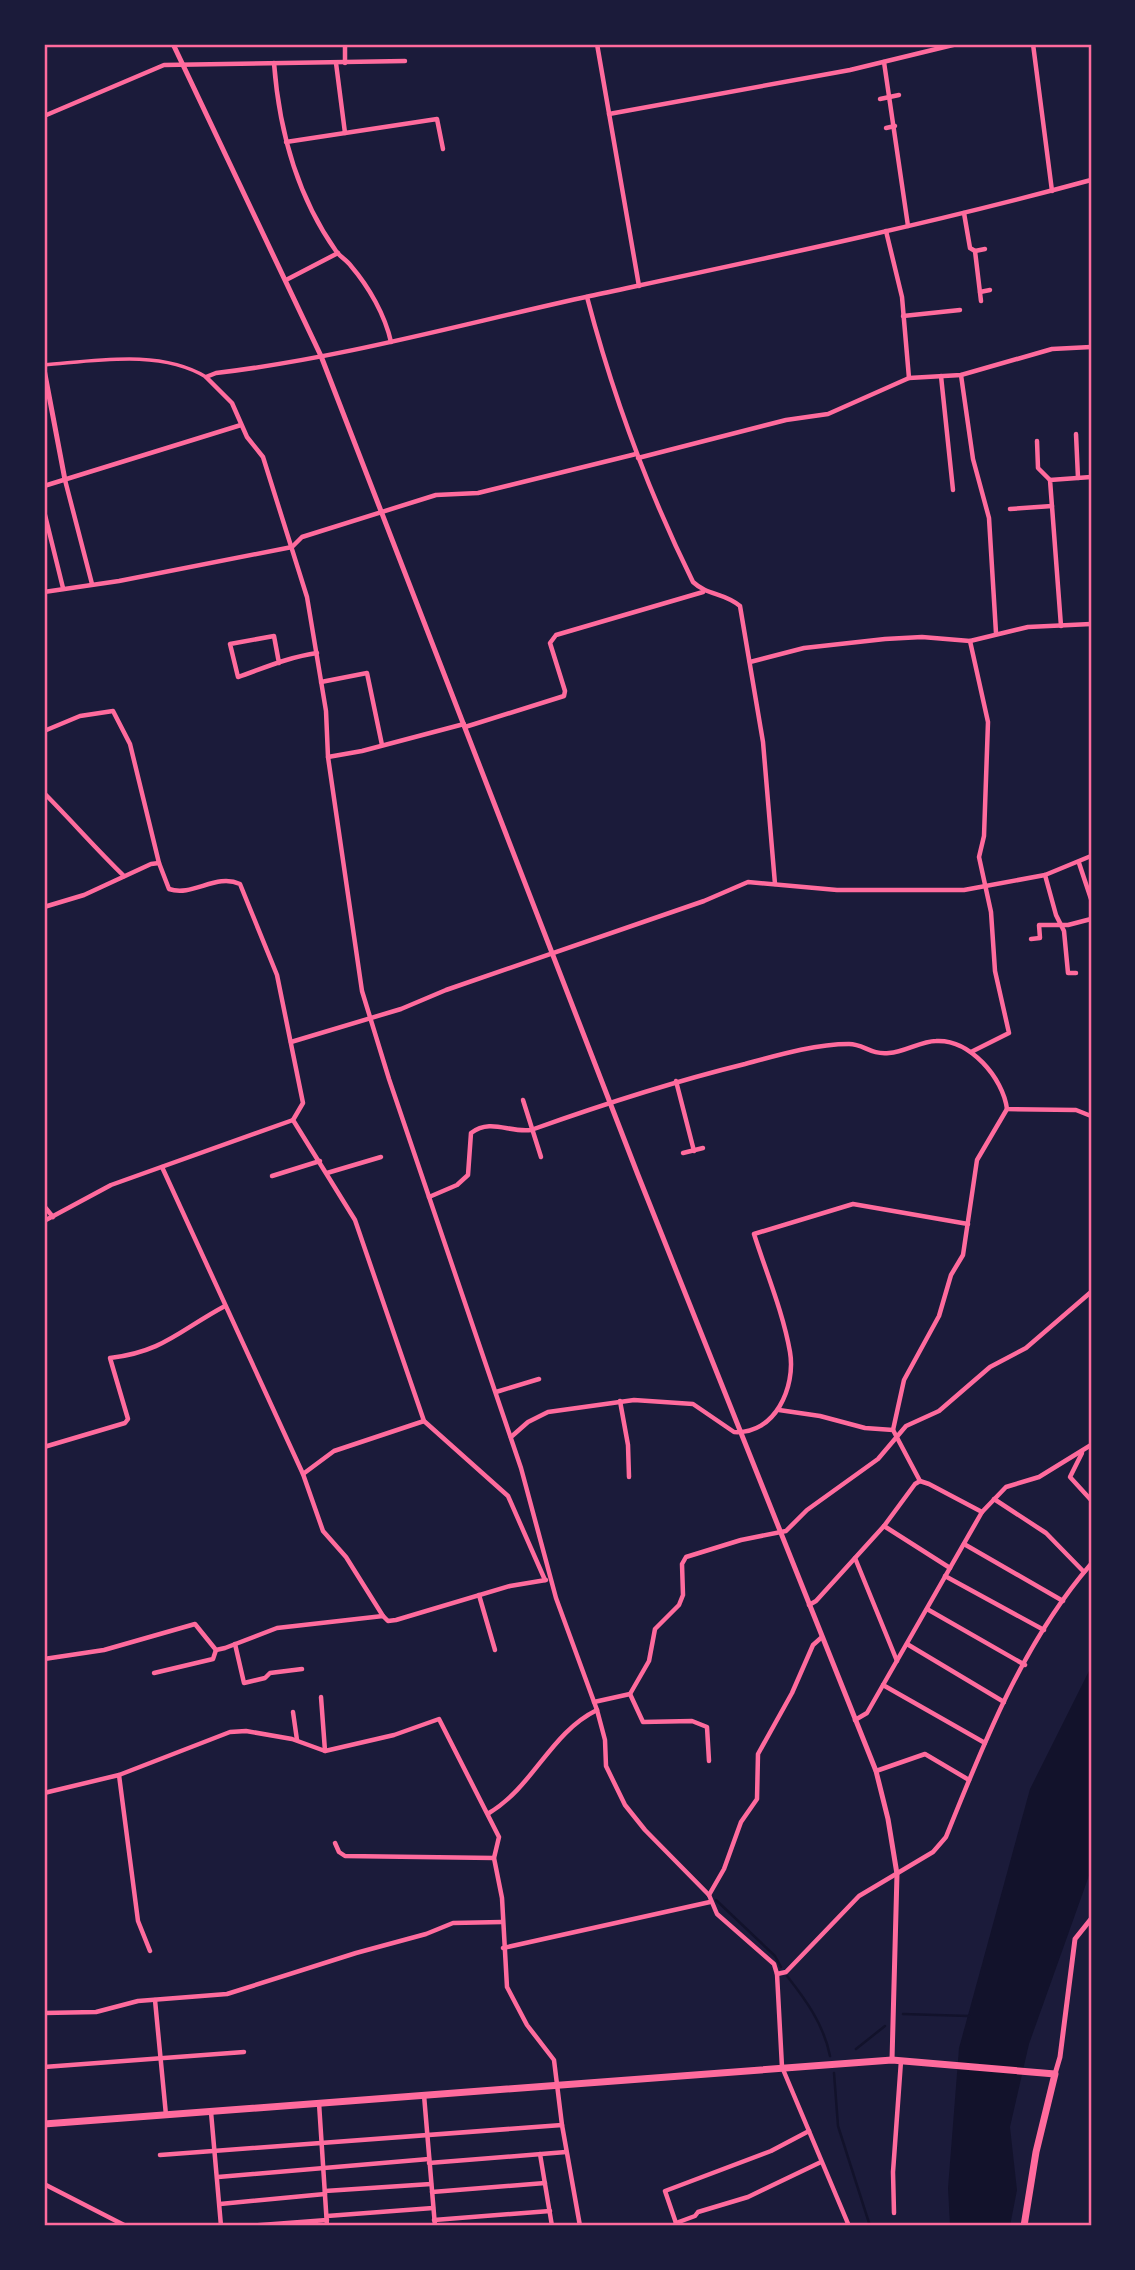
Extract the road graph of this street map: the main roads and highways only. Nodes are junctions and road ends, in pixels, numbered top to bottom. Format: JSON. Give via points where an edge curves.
{"nodes":[{"id":1,"x":44,"y":2124,"type":"edge"},
{"id":2,"x":1024,"y":2226,"type":"edge"}],
"edges":[{"from":1,"to":2,"type":"main road","via":[[900,2061],[1055,2074]]}]}
